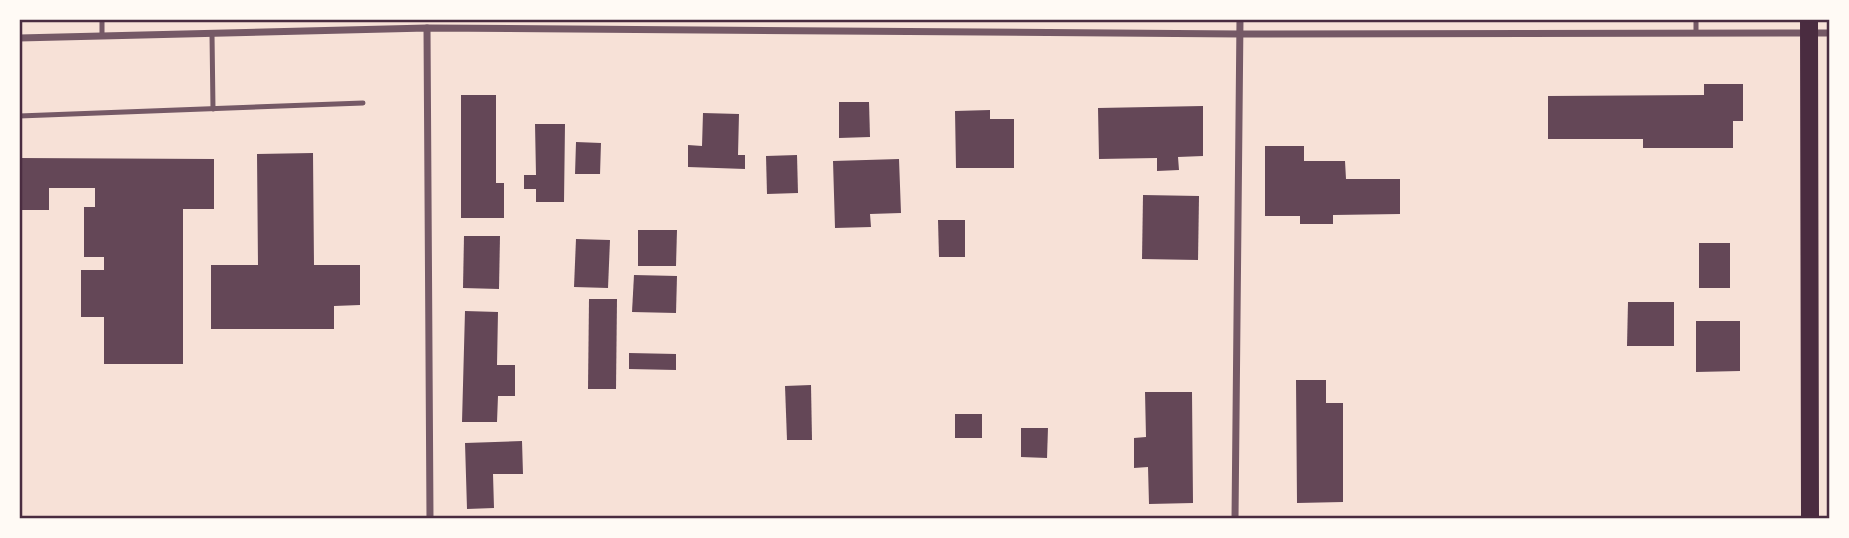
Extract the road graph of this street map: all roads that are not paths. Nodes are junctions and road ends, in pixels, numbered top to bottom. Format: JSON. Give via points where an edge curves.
{"nodes":[{"id":1,"x":102,"y":19,"type":"edge"},
{"id":2,"x":641,"y":19,"type":"edge"},
{"id":3,"x":1240,"y":19,"type":"edge"},
{"id":4,"x":1696,"y":19,"type":"edge"},
{"id":5,"x":1809,"y":26,"type":"edge"},
{"id":6,"x":427,"y":28,"type":"junction"},
{"id":7,"x":641,"y":29,"type":"junction"},
{"id":8,"x":1696,"y":33,"type":"junction"},
{"id":9,"x":1830,"y":33,"type":"edge"},
{"id":10,"x":212,"y":34,"type":"junction"},
{"id":11,"x":1240,"y":34,"type":"junction"},
{"id":12,"x":102,"y":36,"type":"junction"},
{"id":13,"x":19,"y":38,"type":"edge"},
{"id":14,"x":363,"y":103,"type":"dead end"},
{"id":15,"x":213,"y":109,"type":"junction"},
{"id":16,"x":19,"y":116,"type":"edge"},
{"id":17,"x":430,"y":519,"type":"edge"},
{"id":18,"x":1235,"y":519,"type":"edge"},
{"id":19,"x":1810,"y":519,"type":"edge"}],
"edges":[{"from":1,"to":12,"type":"lane"},
{"from":2,"to":7,"type":"street"},
{"from":3,"to":11,"type":"street"},
{"from":4,"to":8,"type":"lane"},
{"from":5,"to":8,"type":"street"},
{"from":5,"to":9,"type":"street"},
{"from":5,"to":19,"type":"main road"},
{"from":6,"to":7,"type":"street"},
{"from":6,"to":10,"type":"street"},
{"from":6,"to":17,"type":"street"},
{"from":7,"to":11,"type":"street"},
{"from":8,"to":11,"type":"street"},
{"from":10,"to":12,"type":"street"},
{"from":10,"to":15,"type":"lane"},
{"from":11,"to":18,"type":"street"},
{"from":12,"to":13,"type":"street"},
{"from":14,"to":15,"type":"lane"},
{"from":15,"to":16,"type":"lane"}]}
